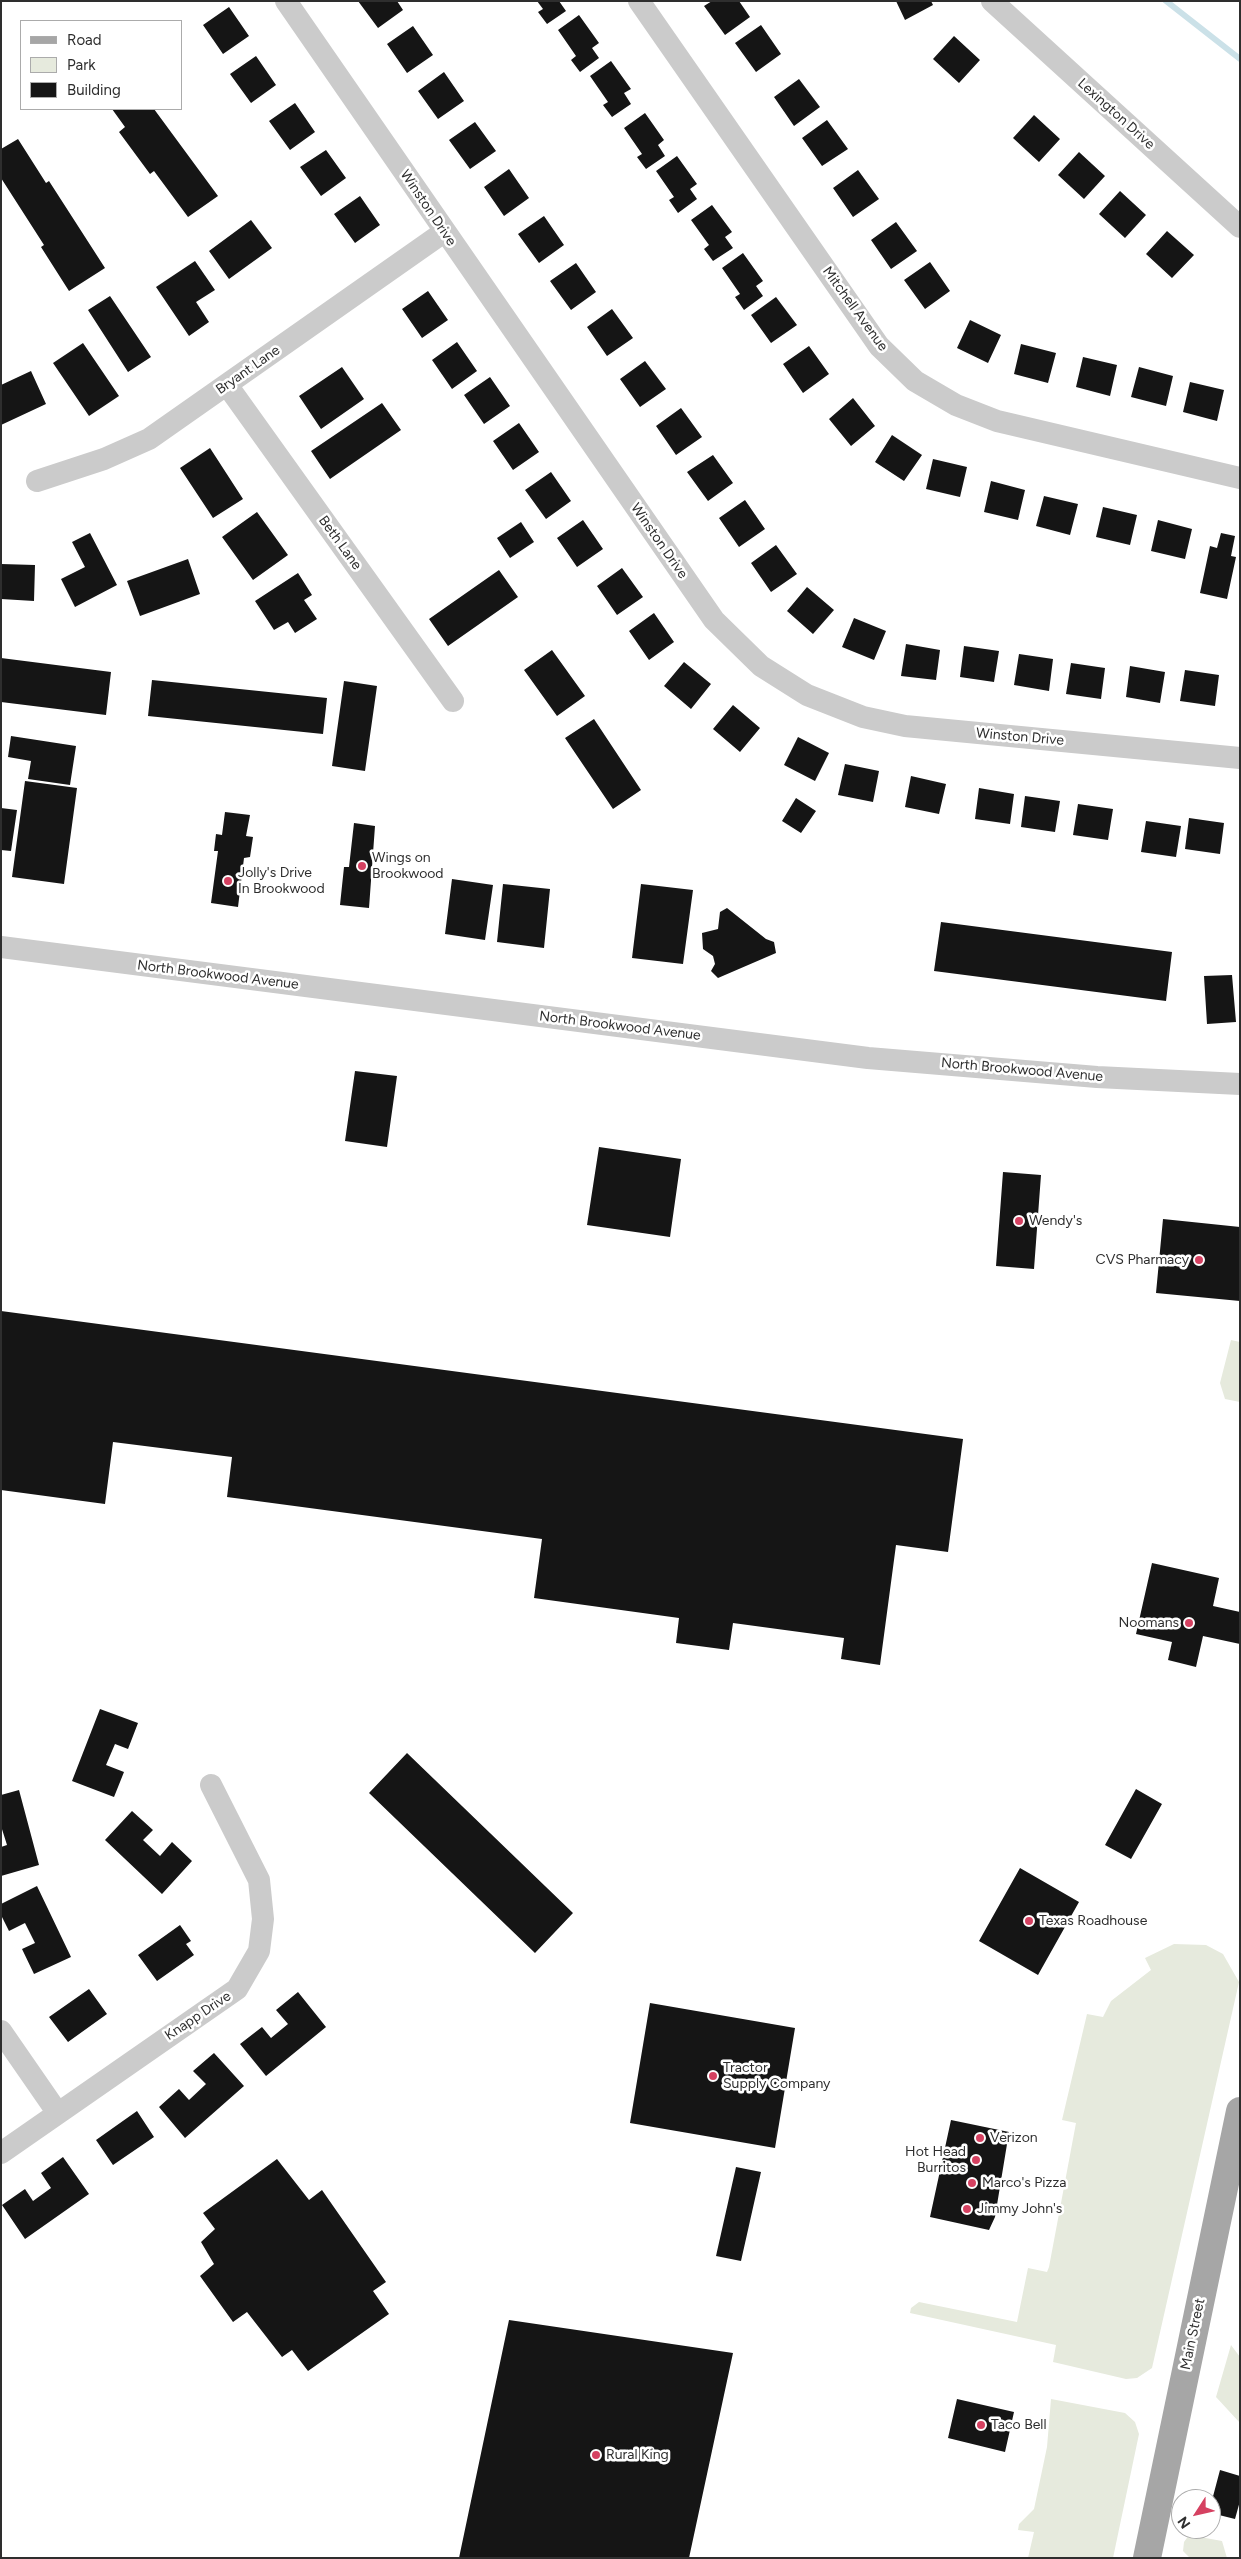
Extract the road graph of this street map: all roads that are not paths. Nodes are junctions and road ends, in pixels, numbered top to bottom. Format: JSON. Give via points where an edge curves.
{"nodes":[{"id":1,"x":286,"y":1,"type":"edge"},
{"id":2,"x":639,"y":1,"type":"edge"},
{"id":3,"x":992,"y":1,"type":"edge"},
{"id":4,"x":1240,"y":227,"type":"edge"},
{"id":5,"x":444,"y":232,"type":"junction"},
{"id":6,"x":227,"y":385,"type":"junction"},
{"id":7,"x":1240,"y":478,"type":"edge"},
{"id":8,"x":37,"y":481,"type":"dead end"},
{"id":9,"x":453,"y":700,"type":"dead end"},
{"id":10,"x":1240,"y":758,"type":"edge"},
{"id":11,"x":1,"y":947,"type":"edge"},
{"id":12,"x":1240,"y":1084,"type":"edge"},
{"id":13,"x":212,"y":1785,"type":"dead end"},
{"id":14,"x":1,"y":2031,"type":"edge"},
{"id":15,"x":1240,"y":2111,"type":"edge"},
{"id":16,"x":58,"y":2112,"type":"junction"},
{"id":17,"x":1,"y":2153,"type":"edge"},
{"id":18,"x":1147,"y":2558,"type":"edge"}],
"edges":[{"from":1,"to":5,"type":"street","name":"Winston Drive"},
{"from":2,"to":7,"type":"street","name":"Mitchell Avenue","via":[[879,346],[915,382],[956,405],[997,421]]},
{"from":3,"to":4,"type":"street","name":"Lexington Drive"},
{"from":5,"to":6,"type":"street","name":"Bryant Lane"},
{"from":5,"to":10,"type":"street","name":"Winston Drive","via":[[714,620],[761,666],[807,695],[863,717],[905,726]]},
{"from":6,"to":8,"type":"street","name":"Bryant Lane","via":[[149,439],[104,459]]},
{"from":6,"to":9,"type":"street","name":"Beth Lane"},
{"from":11,"to":12,"type":"street","name":"North Brookwood Avenue","via":[[868,1058],[1097,1077]]},
{"from":13,"to":16,"type":"street","name":"Knapp Drive","via":[[259,1880],[263,1919],[259,1951],[237,1989]]},
{"from":14,"to":16,"type":"street"},
{"from":15,"to":18,"type":"main road","name":"Main Street"},
{"from":16,"to":17,"type":"street","name":"Knapp Drive"}]}
